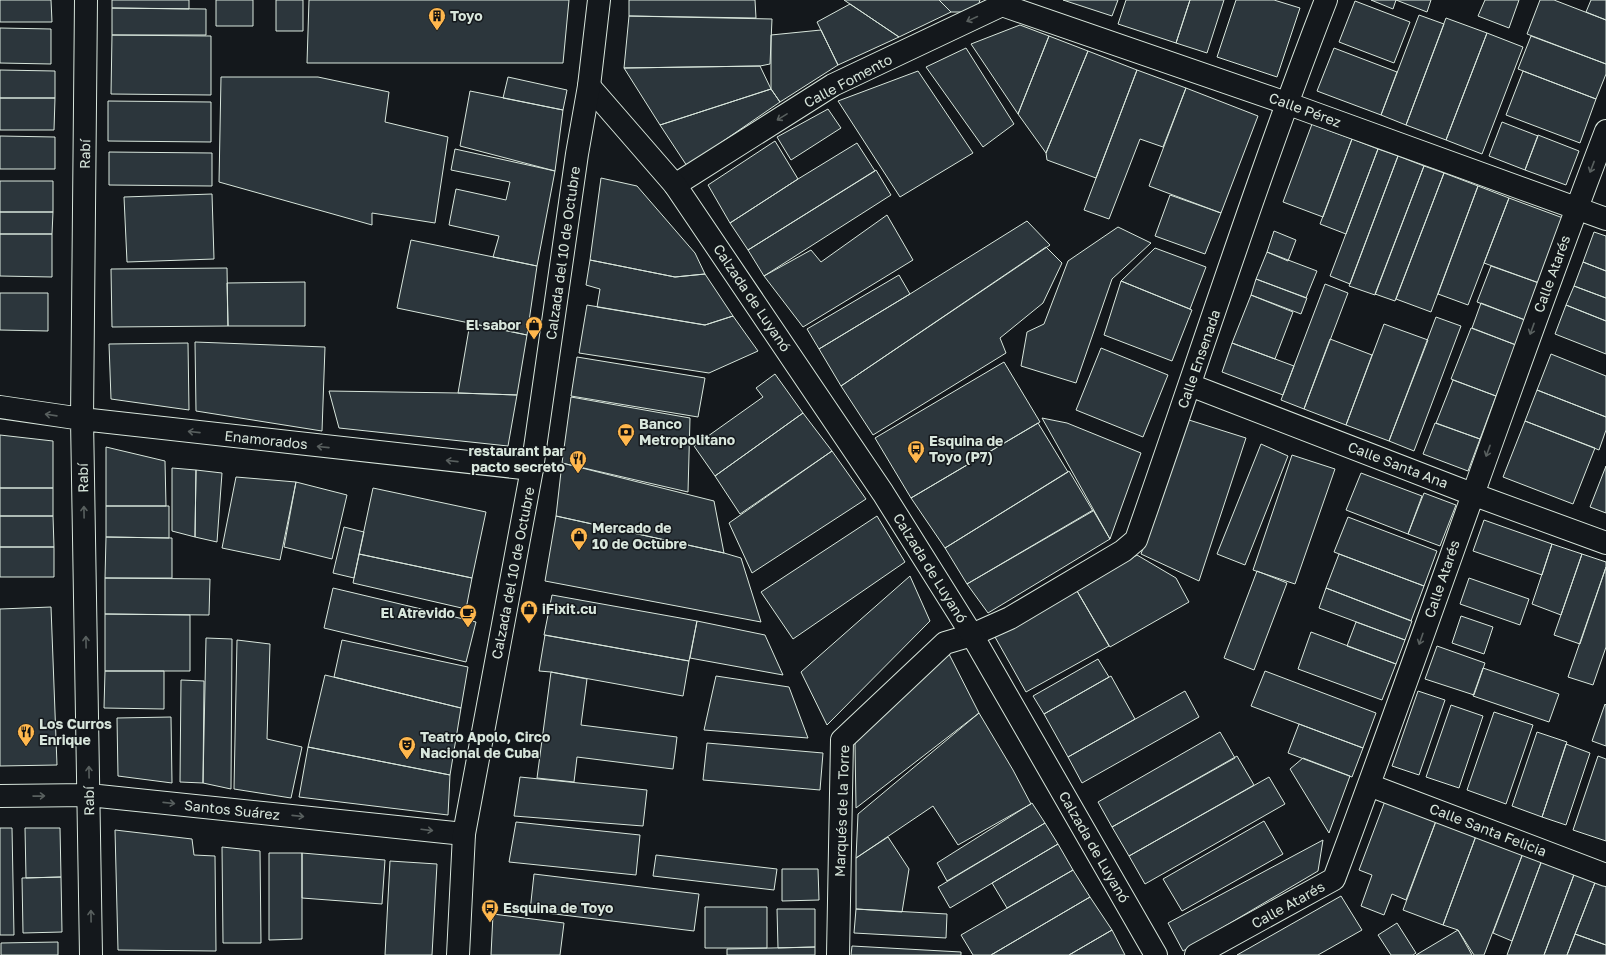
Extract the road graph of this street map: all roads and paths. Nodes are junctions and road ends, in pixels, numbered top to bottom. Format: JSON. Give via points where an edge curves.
{"nodes":[{"id":1,"x":86,"y":0,"type":"edge"},
{"id":2,"x":599,"y":0,"type":"edge"},
{"id":3,"x":1326,"y":0,"type":"edge"},
{"id":4,"x":1003,"y":2,"type":"edge"},
{"id":5,"x":589,"y":86,"type":"junction"},
{"id":6,"x":1286,"y":103,"type":"junction"},
{"id":7,"x":1606,"y":131,"type":"edge"},
{"id":8,"x":675,"y":185,"type":"junction"},
{"id":9,"x":1577,"y":208,"type":"junction"},
{"id":10,"x":1606,"y":219,"type":"edge"},
{"id":11,"x":1190,"y":385,"type":"junction"},
{"id":12,"x":0,"y":407,"type":"edge"},
{"id":13,"x":82,"y":419,"type":"junction"},
{"id":14,"x":532,"y":469,"type":"junction"},
{"id":15,"x":1472,"y":494,"type":"junction"},
{"id":16,"x":1606,"y":543,"type":"edge"},
{"id":17,"x":972,"y":635,"type":"junction"},
{"id":18,"x":1369,"y":785,"type":"junction"},
{"id":19,"x":89,"y":795,"type":"junction"},
{"id":20,"x":0,"y":796,"type":"edge"},
{"id":21,"x":464,"y":834,"type":"junction"},
{"id":22,"x":1606,"y":875,"type":"edge"},
{"id":23,"x":91,"y":955,"type":"edge"},
{"id":24,"x":458,"y":955,"type":"edge"},
{"id":25,"x":838,"y":955,"type":"edge"},
{"id":26,"x":1156,"y":955,"type":"edge"},
{"id":27,"x":1196,"y":955,"type":"edge"}],
"edges":[{"from":1,"to":13,"type":"street","name":"Rabí"},
{"from":2,"to":5,"type":"street","name":"Calzada del 10 de Octubre"},
{"from":3,"to":6,"type":"street","name":"Calle Ensenada"},
{"from":4,"to":6,"type":"street","name":"Calle Pérez"},
{"from":4,"to":8,"type":"street","name":"Calle Fomento","one_way":true,"via":[[833,85]]},
{"from":5,"to":8,"type":"street","name":"Calzada de Luyanó"},
{"from":5,"to":14,"type":"street","name":"Calzada del 10 de Octubre"},
{"from":6,"to":9,"type":"street","name":"Calle Pérez"},
{"from":6,"to":11,"type":"street","name":"Calle Ensenada"},
{"from":7,"to":9,"type":"street","name":"Calle Atarés","one_way":true},
{"from":8,"to":17,"type":"street","name":"Calzada de Luyanó","via":[[883,493]]},
{"from":9,"to":10,"type":"street","name":"Calle Pérez"},
{"from":9,"to":15,"type":"street","name":"Calle Atarés","one_way":true},
{"from":11,"to":15,"type":"street","name":"Calle Santa Ana"},
{"from":11,"to":17,"type":"street","name":"Calle Ensenada","via":[[1136,540],[1010,618]]},
{"from":13,"to":12,"type":"street","name":"Enamorados","one_way":true},
{"from":14,"to":13,"type":"street","name":"Enamorados","one_way":true},
{"from":19,"to":13,"type":"street","name":"Rabí","one_way":true},
{"from":14,"to":21,"type":"street","name":"Calzada del 10 de Octubre"},
{"from":15,"to":16,"type":"street","name":"Calle Santa Ana"},
{"from":15,"to":18,"type":"street","name":"Calle Atarés","one_way":true},
{"from":17,"to":25,"type":"street","name":"Marqués de la Torre","via":[[945,643],[842,740]]},
{"from":17,"to":26,"type":"street","name":"Calzada de Luyanó"},
{"from":18,"to":22,"type":"street","name":"Calle Santa Felicia"},
{"from":18,"to":27,"type":"street","name":"Calle Atarés","via":[[1334,879]]},
{"from":20,"to":19,"type":"street","name":"Santos Suárez","one_way":true},
{"from":19,"to":21,"type":"street","name":"Santos Suárez","one_way":true},
{"from":23,"to":19,"type":"street","name":"Rabí","one_way":true},
{"from":21,"to":24,"type":"street","name":"Calzada del 10 de Octubre"}]}
